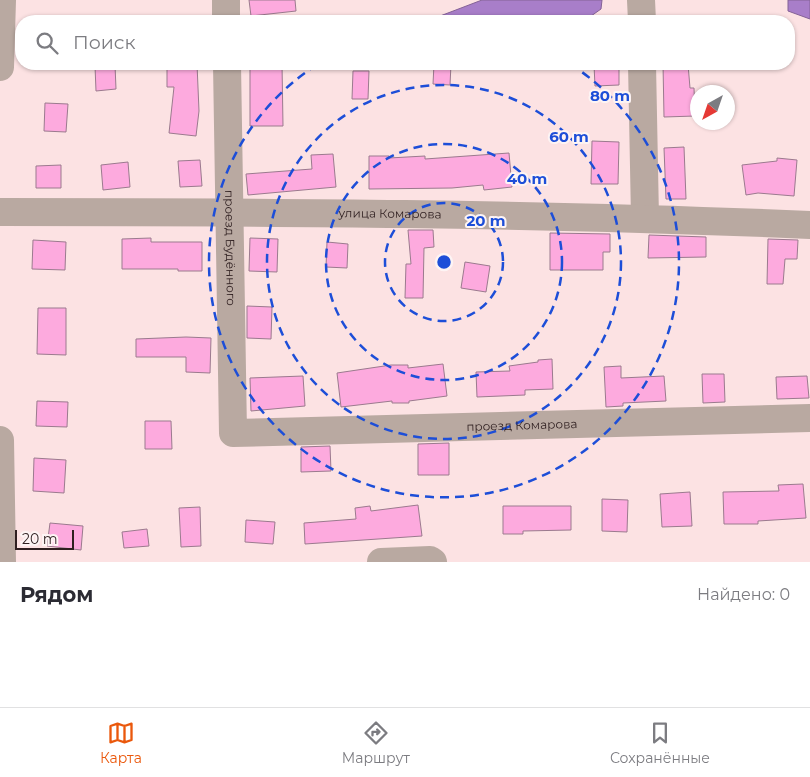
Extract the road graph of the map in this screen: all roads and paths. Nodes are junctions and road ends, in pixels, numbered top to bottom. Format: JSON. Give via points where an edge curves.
{"nodes":[{"id":1,"x":2,"y":0,"type":"edge"},
{"id":2,"x":226,"y":0,"type":"edge"},
{"id":3,"x":641,"y":0,"type":"edge"},
{"id":4,"x":226,"y":15,"type":"edge"},
{"id":5,"x":642,"y":15,"type":"edge"},
{"id":6,"x":0,"y":67,"type":"edge"},
{"id":7,"x":227,"y":70,"type":"edge"},
{"id":8,"x":642,"y":70,"type":"edge"},
{"id":9,"x":0,"y":212,"type":"edge"},
{"id":10,"x":229,"y":212,"type":"junction"},
{"id":11,"x":645,"y":218,"type":"junction"},
{"id":12,"x":810,"y":225,"type":"edge"},
{"id":13,"x":810,"y":418,"type":"edge"},
{"id":14,"x":233,"y":433,"type":"joint"},
{"id":15,"x":0,"y":440,"type":"edge"},
{"id":16,"x":2,"y":562,"type":"edge"},
{"id":17,"x":381,"y":562,"type":"edge"},
{"id":18,"x":432,"y":562,"type":"edge"}],
"edges":[{"from":1,"to":6,"type":"street"},
{"from":2,"to":4,"type":"street"},
{"from":3,"to":5,"type":"street"},
{"from":7,"to":10,"type":"street","name":"проезд Будённого"},
{"from":8,"to":11,"type":"street"},
{"from":9,"to":10,"type":"street","name":"улица Комарова"},
{"from":10,"to":11,"type":"street","name":"улица Комарова"},
{"from":10,"to":14,"type":"street","name":"проезд Будённого"},
{"from":11,"to":12,"type":"street","name":"улица Комарова"},
{"from":13,"to":14,"type":"street","name":"проезд Комарова"},
{"from":15,"to":16,"type":"street"},
{"from":17,"to":18,"type":"street"}]}
